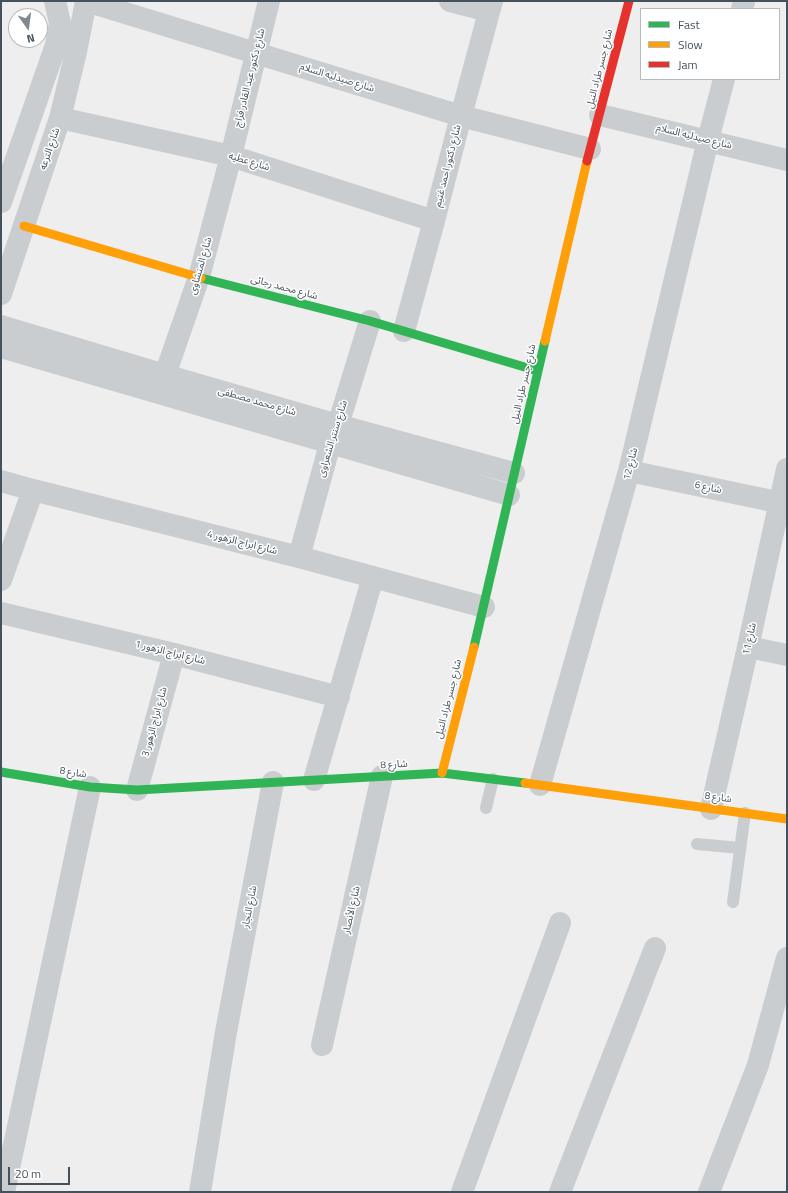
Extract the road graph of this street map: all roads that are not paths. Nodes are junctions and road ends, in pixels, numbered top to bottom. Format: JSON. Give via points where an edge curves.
{"nodes":[{"id":1,"x":55,"y":1,"type":"edge"},
{"id":2,"x":86,"y":1,"type":"edge"},
{"id":3,"x":269,"y":1,"type":"edge"},
{"id":4,"x":450,"y":1,"type":"edge"},
{"id":5,"x":629,"y":1,"type":"edge"},
{"id":6,"x":491,"y":6,"type":"edge"},
{"id":7,"x":256,"y":53,"type":"junction"},
{"id":8,"x":724,"y":80,"type":"edge"},
{"id":9,"x":600,"y":115,"type":"junction"},
{"id":10,"x":461,"y":116,"type":"junction"},
{"id":11,"x":60,"y":118,"type":"junction"},
{"id":12,"x":708,"y":140,"type":"junction"},
{"id":13,"x":590,"y":149,"type":"junction"},
{"id":14,"x":231,"y":156,"type":"junction"},
{"id":15,"x":787,"y":160,"type":"edge"},
{"id":16,"x":1,"y":202,"type":"edge"},
{"id":17,"x":434,"y":221,"type":"junction"},
{"id":18,"x":24,"y":226,"type":"junction"},
{"id":19,"x":199,"y":277,"type":"junction"},
{"id":20,"x":1,"y":294,"type":"edge"},
{"id":21,"x":370,"y":321,"type":"junction"},
{"id":22,"x":1,"y":326,"type":"edge"},
{"id":23,"x":404,"y":331,"type":"junction"},
{"id":24,"x":1,"y":347,"type":"edge"},
{"id":25,"x":538,"y":370,"type":"junction"},
{"id":26,"x":165,"y":375,"type":"junction"},
{"id":27,"x":334,"y":434,"type":"junction"},
{"id":28,"x":787,"y":470,"type":"edge"},
{"id":29,"x":629,"y":471,"type":"junction"},
{"id":30,"x":514,"y":473,"type":"junction"},
{"id":31,"x":1,"y":481,"type":"edge"},
{"id":32,"x":33,"y":490,"type":"junction"},
{"id":33,"x":509,"y":495,"type":"junction"},
{"id":34,"x":783,"y":503,"type":"edge"},
{"id":35,"x":299,"y":557,"type":"junction"},
{"id":36,"x":373,"y":577,"type":"junction"},
{"id":37,"x":1,"y":580,"type":"edge"},
{"id":38,"x":484,"y":607,"type":"junction"},
{"id":39,"x":1,"y":613,"type":"edge"},
{"id":40,"x":748,"y":647,"type":"junction"},
{"id":41,"x":174,"y":654,"type":"junction"},
{"id":42,"x":787,"y":655,"type":"edge"},
{"id":43,"x":339,"y":697,"type":"junction"},
{"id":44,"x":1,"y":772,"type":"edge"},
{"id":45,"x":442,"y":773,"type":"junction"},
{"id":46,"x":382,"y":776,"type":"junction"},
{"id":47,"x":493,"y":779,"type":"junction"},
{"id":48,"x":314,"y":780,"type":"junction"},
{"id":49,"x":274,"y":782,"type":"junction"},
{"id":50,"x":540,"y":785,"type":"junction"},
{"id":51,"x":90,"y":787,"type":"junction"},
{"id":52,"x":137,"y":790,"type":"junction"},
{"id":53,"x":486,"y":808,"type":"dead end"},
{"id":54,"x":711,"y":809,"type":"junction"},
{"id":55,"x":745,"y":813,"type":"junction"},
{"id":56,"x":787,"y":819,"type":"edge"},
{"id":57,"x":697,"y":844,"type":"dead end"},
{"id":58,"x":740,"y":848,"type":"junction"},
{"id":59,"x":733,"y":902,"type":"dead end"},
{"id":60,"x":560,"y":923,"type":"dead end"},
{"id":61,"x":655,"y":948,"type":"dead end"},
{"id":62,"x":787,"y":958,"type":"edge"},
{"id":63,"x":322,"y":1045,"type":"dead end"},
{"id":64,"x":4,"y":1192,"type":"edge"},
{"id":65,"x":200,"y":1192,"type":"edge"},
{"id":66,"x":462,"y":1192,"type":"edge"},
{"id":67,"x":560,"y":1192,"type":"edge"},
{"id":68,"x":710,"y":1192,"type":"edge"}],
"edges":[{"from":1,"to":16,"type":"street","via":[[60,23],[56,44]]},
{"from":2,"to":7,"type":"street","name":"شارع صيدليه السلام"},
{"from":2,"to":11,"type":"street","name":"شارع الترعه"},
{"from":3,"to":7,"type":"street","name":"شارع دكتور عبد القادر فراج"},
{"from":4,"to":6,"type":"street"},
{"from":5,"to":9,"type":"street","name":"شارع جسر طراد النيل"},
{"from":6,"to":10,"type":"street","name":"شارع دكتور احمد غنيم"},
{"from":7,"to":10,"type":"street","name":"شارع صيدليه السلام"},
{"from":7,"to":14,"type":"street","name":"شارع دكتور عبد القادر فراج"},
{"from":8,"to":12,"type":"street","name":"شارع 12"},
{"from":9,"to":12,"type":"street","name":"شارع صيدليه السلام"},
{"from":9,"to":13,"type":"street","name":"شارع جسر طراد النيل"},
{"from":10,"to":13,"type":"street","name":"شارع صيدليه السلام"},
{"from":10,"to":17,"type":"street","name":"شارع دكتور احمد غنيم"},
{"from":11,"to":14,"type":"street","name":"شارع عطيه"},
{"from":11,"to":18,"type":"street","name":"شارع الترعه"},
{"from":12,"to":15,"type":"street","name":"شارع صيدليه السلام"},
{"from":12,"to":29,"type":"street","name":"شارع 12"},
{"from":13,"to":25,"type":"street","name":"شارع جسر طراد النيل"},
{"from":14,"to":17,"type":"street","name":"شارع عطيه"},
{"from":14,"to":19,"type":"street","name":"شارع المنشاوى"},
{"from":17,"to":23,"type":"street","name":"شارع دكتور احمد غنيم"},
{"from":18,"to":19,"type":"street","name":"شارع محمد رجائى"},
{"from":18,"to":20,"type":"street","name":"شارع الترعه"},
{"from":19,"to":21,"type":"street","name":"شارع محمد رجائى"},
{"from":19,"to":26,"type":"street","name":"شارع المنشاوى"},
{"from":21,"to":23,"type":"street","name":"شارع محمد رجائى"},
{"from":21,"to":27,"type":"street","name":"شارع سنتر الشعراوى"},
{"from":22,"to":26,"type":"street","name":"شارع محمد مصطفى"},
{"from":23,"to":25,"type":"street","name":"شارع محمد رجائى"},
{"from":24,"to":27,"type":"street","name":"شارع محمد مصطفى"},
{"from":25,"to":30,"type":"street","name":"شارع جسر طراد النيل"},
{"from":26,"to":27,"type":"street","name":"شارع محمد مصطفى"},
{"from":27,"to":30,"type":"street","name":"شارع محمد مصطفى"},
{"from":27,"to":33,"type":"street","name":"شارع محمد مصطفى"},
{"from":27,"to":35,"type":"street","name":"شارع سنتر الشعراوى"},
{"from":28,"to":34,"type":"street","name":"شارع 11"},
{"from":29,"to":34,"type":"street","name":"شارع 6"},
{"from":29,"to":50,"type":"street","name":"شارع 12"},
{"from":30,"to":33,"type":"street","name":"شارع جسر طراد النيل"},
{"from":31,"to":32,"type":"street","name":"شارع ابراج الزهور 4"},
{"from":32,"to":35,"type":"street","name":"شارع ابراج الزهور 4"},
{"from":32,"to":37,"type":"street"},
{"from":33,"to":38,"type":"street","name":"شارع جسر طراد النيل"},
{"from":34,"to":40,"type":"street","name":"شارع 11"},
{"from":35,"to":36,"type":"street","name":"شارع ابراج الزهور 4"},
{"from":36,"to":38,"type":"street","name":"شارع ابراج الزهور 4"},
{"from":36,"to":43,"type":"street"},
{"from":38,"to":45,"type":"street","name":"شارع جسر طراد النيل"},
{"from":39,"to":41,"type":"street","name":"شارع ابراج الزهور 1"},
{"from":40,"to":42,"type":"street"},
{"from":40,"to":54,"type":"street","name":"شارع 11"},
{"from":41,"to":43,"type":"street","name":"شارع ابراج الزهور 1"},
{"from":41,"to":52,"type":"street","name":"شارع ابراج الزهور 3"},
{"from":43,"to":48,"type":"street"},
{"from":44,"to":51,"type":"street","name":"شارع 8"},
{"from":45,"to":46,"type":"street","name":"شارع 8"},
{"from":45,"to":47,"type":"street","name":"شارع 8"},
{"from":46,"to":48,"type":"street","name":"شارع 8"},
{"from":46,"to":63,"type":"street","name":"شارع الأنصار"},
{"from":47,"to":50,"type":"street","name":"شارع 8"},
{"from":47,"to":53,"type":"lane"},
{"from":48,"to":49,"type":"street","name":"شارع 8"},
{"from":49,"to":52,"type":"street","name":"شارع 8"},
{"from":49,"to":65,"type":"street","name":"شارع النجار","via":[[226,1032]]},
{"from":50,"to":54,"type":"street","name":"شارع 8"},
{"from":51,"to":52,"type":"street","name":"شارع 8"},
{"from":51,"to":64,"type":"street"},
{"from":54,"to":55,"type":"street","name":"شارع 8"},
{"from":55,"to":56,"type":"street","name":"شارع 8"},
{"from":55,"to":58,"type":"lane"},
{"from":57,"to":58,"type":"lane"},
{"from":58,"to":59,"type":"lane"},
{"from":60,"to":66,"type":"street"},
{"from":61,"to":67,"type":"street"},
{"from":62,"to":68,"type":"street","via":[[758,1065]]}]}
